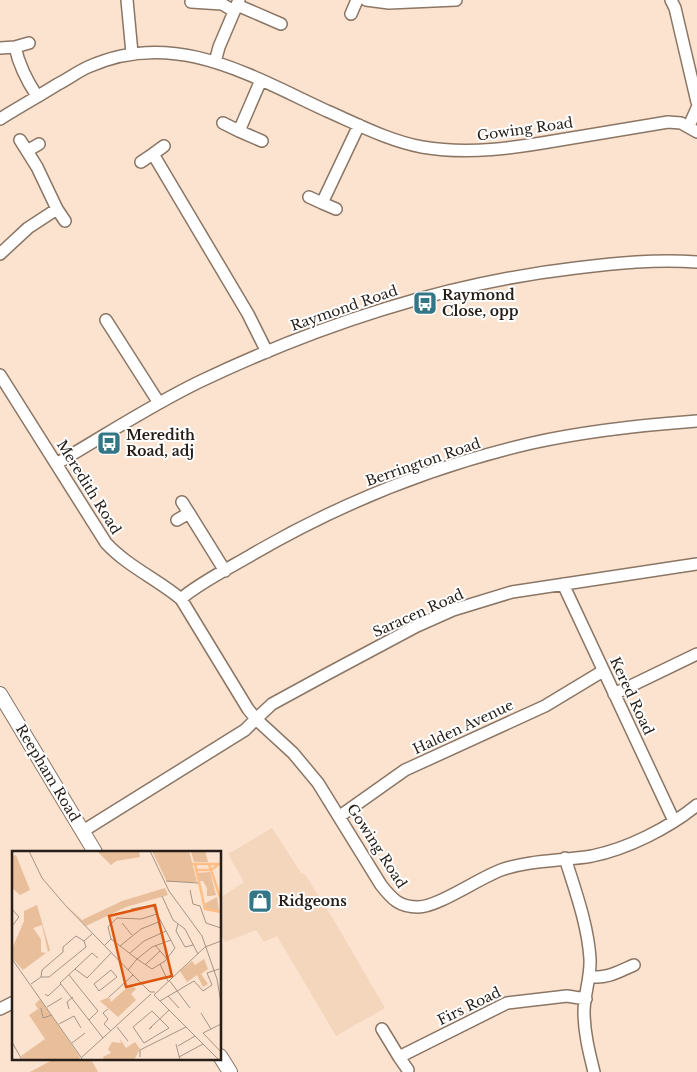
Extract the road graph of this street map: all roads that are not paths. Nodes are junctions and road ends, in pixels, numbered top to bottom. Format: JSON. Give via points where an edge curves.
{"nodes":[{"id":1,"x":127,"y":0,"type":"edge"},
{"id":2,"x":357,"y":0,"type":"edge"},
{"id":3,"x":366,"y":0,"type":"edge"},
{"id":4,"x":456,"y":0,"type":"edge"},
{"id":5,"x":671,"y":0,"type":"edge"},
{"id":6,"x":191,"y":2,"type":"dead end"},
{"id":7,"x":237,"y":5,"type":"edge"},
{"id":8,"x":351,"y":14,"type":"dead end"},
{"id":9,"x":281,"y":24,"type":"dead end"},
{"id":10,"x":30,"y":43,"type":"dead end"},
{"id":11,"x":15,"y":47,"type":"junction"},
{"id":12,"x":0,"y":48,"type":"edge"},
{"id":13,"x":132,"y":53,"type":"junction"},
{"id":14,"x":215,"y":62,"type":"junction"},
{"id":15,"x":261,"y":80,"type":"junction"},
{"id":16,"x":37,"y":96,"type":"junction"},
{"id":17,"x":697,"y":102,"type":"edge"},
{"id":18,"x":697,"y":108,"type":"edge"},
{"id":19,"x":0,"y":119,"type":"edge"},
{"id":20,"x":223,"y":124,"type":"dead end"},
{"id":21,"x":359,"y":125,"type":"junction"},
{"id":22,"x":693,"y":129,"type":"edge"},
{"id":23,"x":239,"y":131,"type":"junction"},
{"id":24,"x":20,"y":140,"type":"dead end"},
{"id":25,"x":262,"y":141,"type":"dead end"},
{"id":26,"x":39,"y":144,"type":"dead end"},
{"id":27,"x":164,"y":146,"type":"dead end"},
{"id":28,"x":27,"y":151,"type":"junction"},
{"id":29,"x":153,"y":154,"type":"junction"},
{"id":30,"x":141,"y":162,"type":"dead end"},
{"id":31,"x":309,"y":197,"type":"dead end"},
{"id":32,"x":322,"y":203,"type":"junction"},
{"id":33,"x":336,"y":209,"type":"dead end"},
{"id":34,"x":57,"y":210,"type":"junction"},
{"id":35,"x":65,"y":221,"type":"dead end"},
{"id":36,"x":0,"y":254,"type":"edge"},
{"id":37,"x":697,"y":262,"type":"edge"},
{"id":38,"x":106,"y":320,"type":"dead end"},
{"id":39,"x":266,"y":352,"type":"junction"},
{"id":40,"x":0,"y":374,"type":"edge"},
{"id":41,"x":158,"y":403,"type":"junction"},
{"id":42,"x":697,"y":421,"type":"edge"},
{"id":43,"x":56,"y":464,"type":"junction"},
{"id":44,"x":182,"y":502,"type":"dead end"},
{"id":45,"x":189,"y":513,"type":"junction"},
{"id":46,"x":177,"y":520,"type":"dead end"},
{"id":47,"x":697,"y":564,"type":"edge"},
{"id":48,"x":225,"y":571,"type":"junction"},
{"id":49,"x":563,"y":584,"type":"junction"},
{"id":50,"x":181,"y":599,"type":"junction"},
{"id":51,"x":697,"y":654,"type":"edge"},
{"id":52,"x":603,"y":671,"type":"junction"},
{"id":53,"x":0,"y":694,"type":"edge"},
{"id":54,"x":614,"y":694,"type":"junction"},
{"id":55,"x":256,"y":719,"type":"junction"},
{"id":56,"x":697,"y":805,"type":"edge"},
{"id":57,"x":340,"y":816,"type":"junction"},
{"id":58,"x":674,"y":821,"type":"junction"},
{"id":59,"x":83,"y":831,"type":"junction"},
{"id":60,"x":95,"y":851,"type":"edge"},
{"id":61,"x":565,"y":858,"type":"junction"},
{"id":62,"x":634,"y":965,"type":"dead end"},
{"id":63,"x":590,"y":976,"type":"junction"},
{"id":64,"x":586,"y":998,"type":"junction"},
{"id":65,"x":12,"y":1003,"type":"edge"},
{"id":66,"x":0,"y":1009,"type":"edge"},
{"id":67,"x":382,"y":1029,"type":"dead end"},
{"id":68,"x":400,"y":1057,"type":"junction"},
{"id":69,"x":221,"y":1058,"type":"edge"},
{"id":70,"x":408,"y":1070,"type":"dead end"},
{"id":71,"x":230,"y":1072,"type":"edge"},
{"id":72,"x":594,"y":1072,"type":"edge"}],
"edges":[{"from":1,"to":13,"type":"street"},
{"from":2,"to":8,"type":"street"},
{"from":3,"to":4,"type":"street","via":[[389,4]]},
{"from":5,"to":17,"type":"street"},
{"from":6,"to":7,"type":"street"},
{"from":7,"to":9,"type":"street"},
{"from":7,"to":14,"type":"street"},
{"from":10,"to":11,"type":"street"},
{"from":11,"to":12,"type":"street"},
{"from":11,"to":16,"type":"street","via":[[17,58]]},
{"from":13,"to":14,"type":"street","name":"Gowing Road","via":[[182,53]]},
{"from":13,"to":16,"type":"street","name":"Gowing Road","via":[[87,67]]},
{"from":14,"to":15,"type":"street","name":"Gowing Road"},
{"from":15,"to":21,"type":"street","name":"Gowing Road"},
{"from":15,"to":23,"type":"street"},
{"from":16,"to":19,"type":"street","name":"Gowing Road"},
{"from":18,"to":22,"type":"street"},
{"from":20,"to":23,"type":"street"},
{"from":21,"to":22,"type":"street","name":"Gowing Road","via":[[391,139],[451,151],[516,148],[668,122],[682,123]]},
{"from":21,"to":32,"type":"street"},
{"from":23,"to":25,"type":"street"},
{"from":24,"to":28,"type":"street"},
{"from":26,"to":28,"type":"street"},
{"from":27,"to":29,"type":"street"},
{"from":28,"to":34,"type":"street"},
{"from":29,"to":30,"type":"street"},
{"from":29,"to":39,"type":"street","via":[[192,221],[190,230],[205,255],[214,256]]},
{"from":31,"to":32,"type":"street"},
{"from":32,"to":33,"type":"street"},
{"from":34,"to":35,"type":"street"},
{"from":34,"to":36,"type":"street","via":[[28,228]]},
{"from":37,"to":39,"type":"street","name":"Raymond Road","via":[[658,260],[598,265],[476,284],[351,320]]},
{"from":38,"to":41,"type":"street"},
{"from":39,"to":41,"type":"street","name":"Raymond Road"},
{"from":40,"to":43,"type":"street","name":"Meredith Road"},
{"from":41,"to":43,"type":"street","name":"Raymond Road"},
{"from":42,"to":48,"type":"street","name":"Berrington Road","via":[[533,443],[482,457],[352,503],[298,528]]},
{"from":43,"to":50,"type":"street","name":"Meredith Road","via":[[116,554]]},
{"from":44,"to":45,"type":"street"},
{"from":45,"to":46,"type":"street"},
{"from":45,"to":48,"type":"street"},
{"from":47,"to":49,"type":"street","name":"Saracen Road"},
{"from":48,"to":50,"type":"street","name":"Berrington Road"},
{"from":49,"to":52,"type":"street","name":"Kered Road"},
{"from":49,"to":55,"type":"street","name":"Saracen Road","via":[[512,592],[454,610],[417,626],[272,704]]},
{"from":50,"to":55,"type":"street","name":"Meredith Road"},
{"from":51,"to":54,"type":"street"},
{"from":52,"to":54,"type":"street","name":"Kered Road"},
{"from":52,"to":57,"type":"street","name":"Halden Avenue","via":[[544,706],[405,770]]},
{"from":53,"to":59,"type":"street","name":"Reepham Road"},
{"from":54,"to":58,"type":"street","name":"Kered Road"},
{"from":55,"to":57,"type":"street","name":"Gowing Road","via":[[293,753]]},
{"from":55,"to":59,"type":"street","via":[[246,730]]},
{"from":56,"to":58,"type":"street","name":"Gowing Road"},
{"from":57,"to":61,"type":"street","name":"Gowing Road","via":[[381,885],[396,902],[408,906],[432,905],[503,869]]},
{"from":58,"to":61,"type":"street","name":"Gowing Road","via":[[645,838],[618,848],[592,856]]},
{"from":59,"to":60,"type":"street","name":"Reepham Road"},
{"from":61,"to":63,"type":"street","via":[[587,936]]},
{"from":62,"to":63,"type":"street","via":[[607,976]]},
{"from":63,"to":64,"type":"street"},
{"from":64,"to":68,"type":"street","name":"Firs Road","via":[[567,996],[507,1003]]},
{"from":64,"to":72,"type":"street","via":[[587,1043]]},
{"from":65,"to":66,"type":"street"},
{"from":67,"to":68,"type":"street"},
{"from":68,"to":70,"type":"street"},
{"from":69,"to":71,"type":"street"}]}
